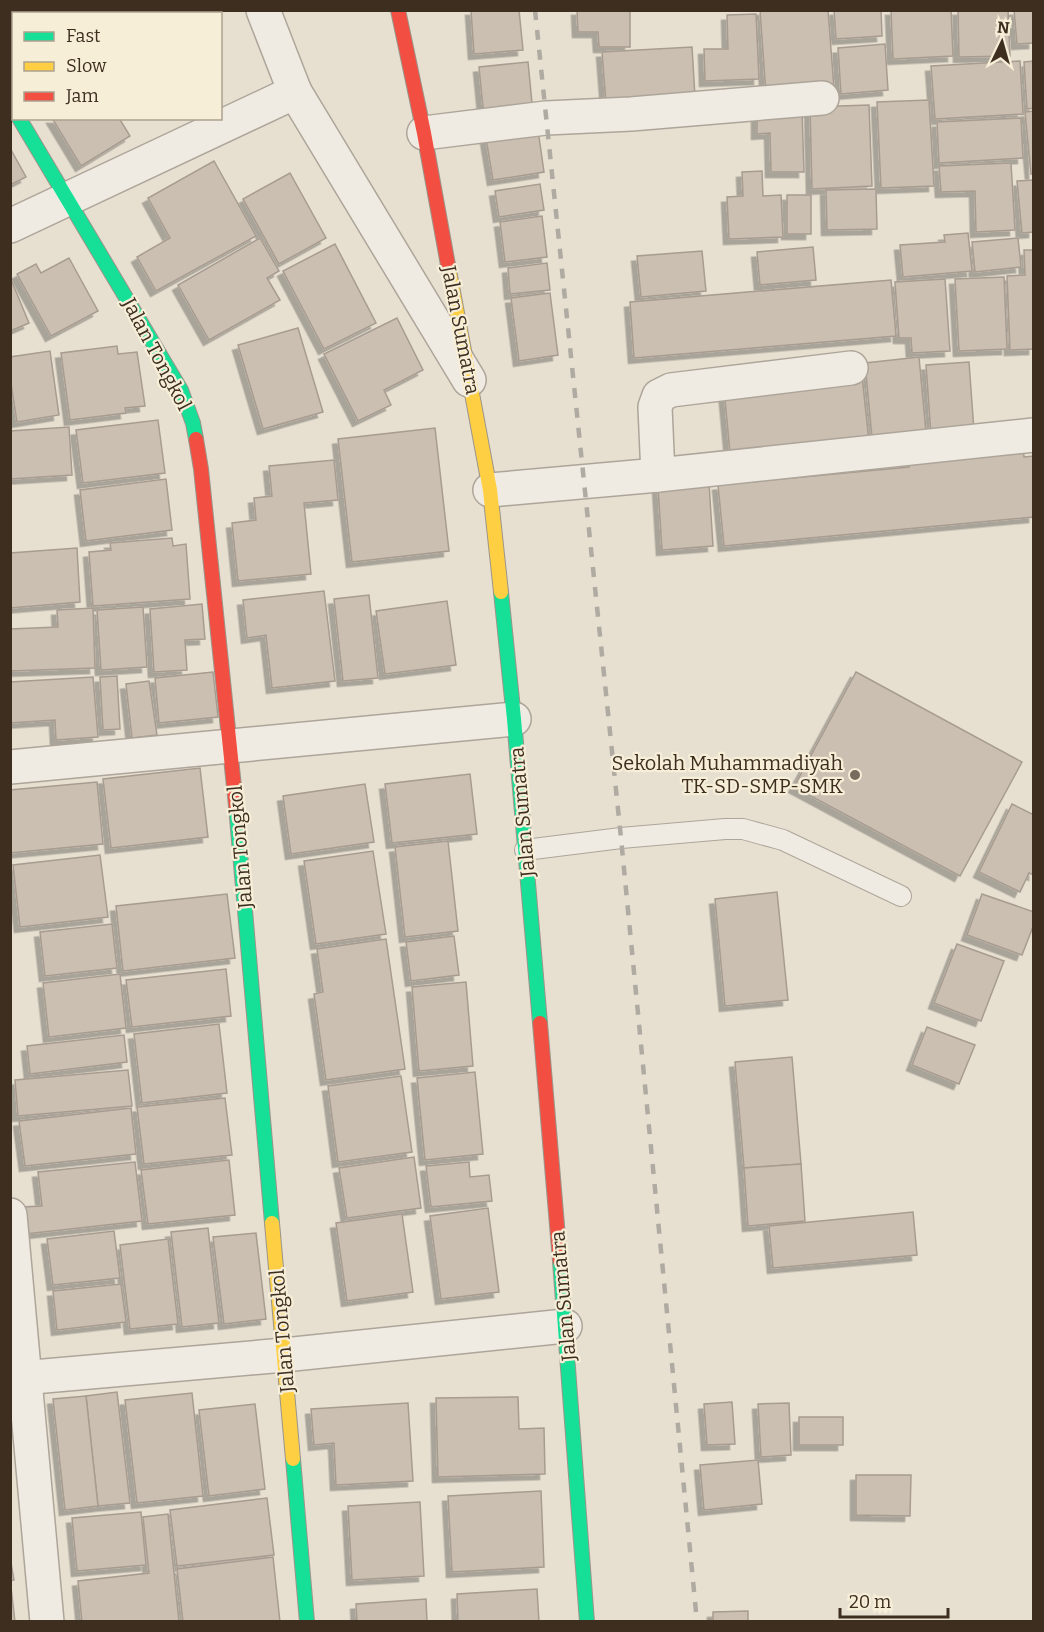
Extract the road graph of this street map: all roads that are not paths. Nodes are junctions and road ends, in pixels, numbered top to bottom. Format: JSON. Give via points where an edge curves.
{"nodes":[{"id":1,"x":263,"y":10,"type":"edge"},
{"id":2,"x":398,"y":10,"type":"edge"},
{"id":3,"x":295,"y":92,"type":"junction"},
{"id":4,"x":822,"y":98,"type":"dead end"},
{"id":5,"x":20,"y":120,"type":"edge"},
{"id":6,"x":424,"y":133,"type":"junction"},
{"id":7,"x":69,"y":199,"type":"junction"},
{"id":8,"x":10,"y":226,"type":"edge"},
{"id":9,"x":851,"y":368,"type":"dead end"},
{"id":10,"x":472,"y":384,"type":"junction"},
{"id":11,"x":1034,"y":435,"type":"edge"},
{"id":12,"x":658,"y":475,"type":"junction"},
{"id":13,"x":490,"y":490,"type":"junction"},
{"id":14,"x":514,"y":719,"type":"junction"},
{"id":15,"x":231,"y":747,"type":"junction"},
{"id":16,"x":10,"y":767,"type":"edge"},
{"id":17,"x":525,"y":850,"type":"junction"},
{"id":18,"x":901,"y":896,"type":"dead end"},
{"id":19,"x":10,"y":1215,"type":"edge"},
{"id":20,"x":565,"y":1326,"type":"junction"},
{"id":21,"x":284,"y":1355,"type":"junction"},
{"id":22,"x":18,"y":1378,"type":"edge"},
{"id":23,"x":46,"y":1622,"type":"edge"},
{"id":24,"x":307,"y":1622,"type":"edge"},
{"id":25,"x":587,"y":1622,"type":"edge"}],
"edges":[{"from":1,"to":3,"type":"street"},
{"from":2,"to":6,"type":"main road","name":"Jalan Sumatra"},
{"from":3,"to":7,"type":"street"},
{"from":3,"to":10,"type":"street"},
{"from":4,"to":6,"type":"street","via":[[546,118]]},
{"from":5,"to":7,"type":"main road","name":"Jalan Tongkol"},
{"from":6,"to":10,"type":"main road","name":"Jalan Sumatra"},
{"from":7,"to":8,"type":"street"},
{"from":7,"to":15,"type":"main road","name":"Jalan Tongkol","via":[[181,390],[194,423]]},
{"from":9,"to":12,"type":"street","via":[[671,390],[659,396],[655,407]]},
{"from":10,"to":13,"type":"main road","name":"Jalan Sumatra"},
{"from":11,"to":12,"type":"street"},
{"from":12,"to":13,"type":"street"},
{"from":13,"to":14,"type":"main road","name":"Jalan Sumatra"},
{"from":14,"to":15,"type":"street"},
{"from":14,"to":17,"type":"main road","name":"Jalan Sumatra"},
{"from":15,"to":16,"type":"street"},
{"from":15,"to":21,"type":"main road","name":"Jalan Tongkol"},
{"from":17,"to":18,"type":"lane","via":[[743,829],[783,840]]},
{"from":17,"to":20,"type":"main road","name":"Jalan Sumatra"},
{"from":19,"to":22,"type":"street"},
{"from":20,"to":21,"type":"street"},
{"from":20,"to":25,"type":"main road","name":"Jalan Sumatra"},
{"from":21,"to":22,"type":"street"},
{"from":21,"to":24,"type":"main road","name":"Jalan Tongkol"},
{"from":22,"to":23,"type":"street"}]}
